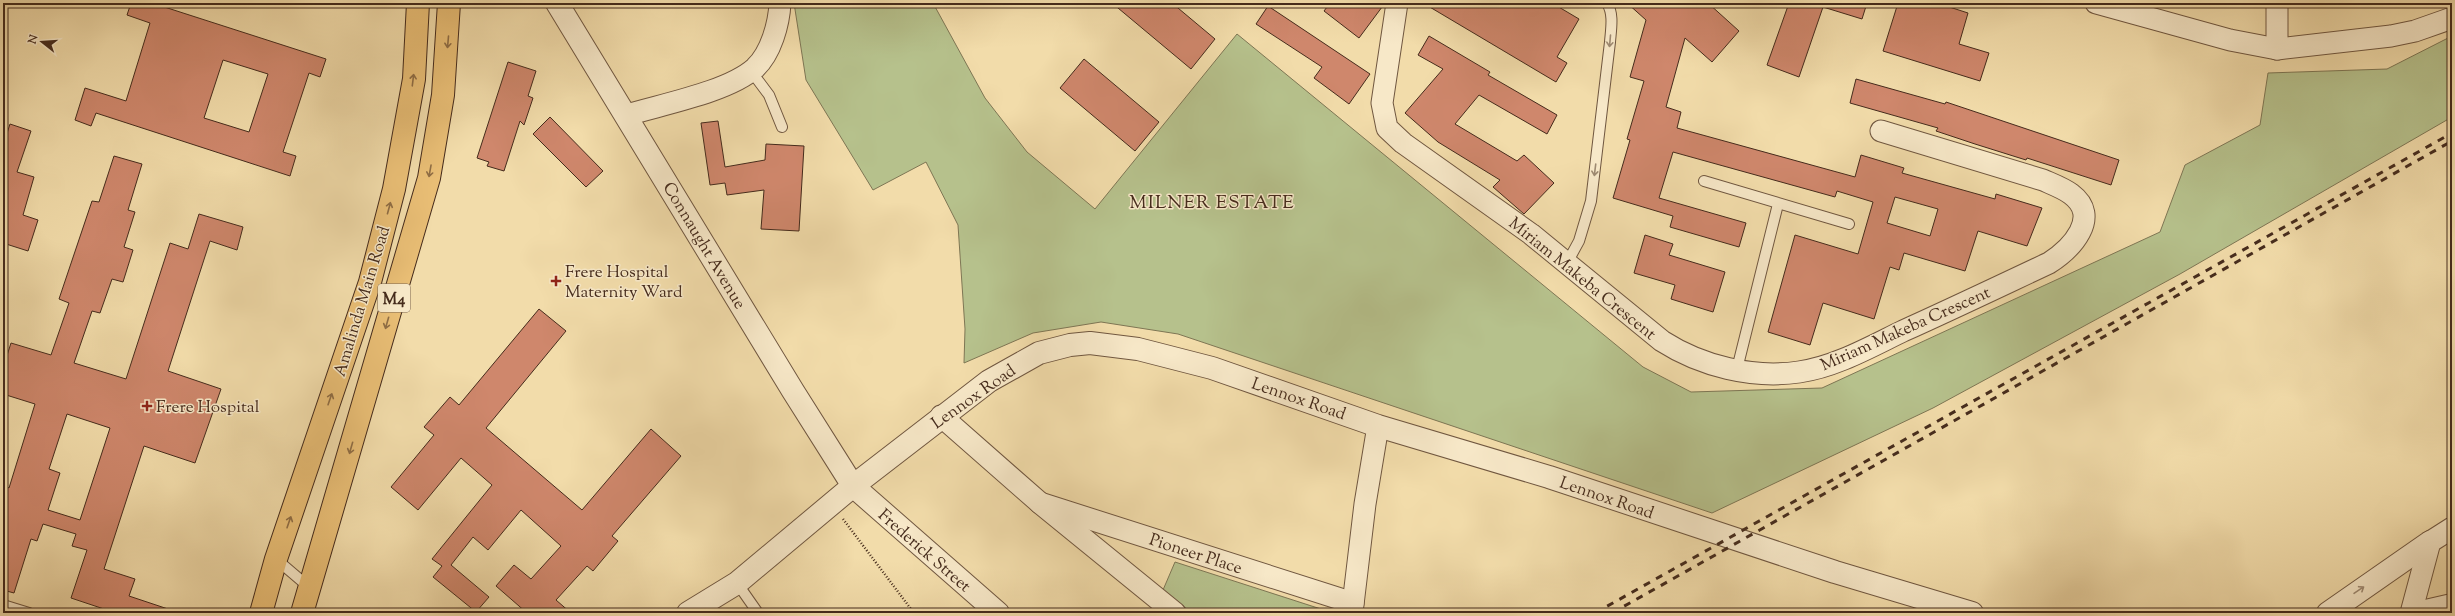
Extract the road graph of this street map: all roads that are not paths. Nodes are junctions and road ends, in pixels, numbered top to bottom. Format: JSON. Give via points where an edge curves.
{"nodes":[{"id":1,"x":418,"y":3,"type":"edge"},
{"id":2,"x":449,"y":3,"type":"edge"},
{"id":3,"x":557,"y":3,"type":"edge"},
{"id":4,"x":780,"y":3,"type":"edge"},
{"id":5,"x":1397,"y":3,"type":"edge"},
{"id":6,"x":1607,"y":3,"type":"edge"},
{"id":7,"x":2096,"y":3,"type":"edge"},
{"id":8,"x":2277,"y":3,"type":"edge"},
{"id":9,"x":2452,"y":18,"type":"edge"},
{"id":10,"x":2277,"y":49,"type":"junction"},
{"id":11,"x":751,"y":71,"type":"junction"},
{"id":12,"x":627,"y":115,"type":"junction"},
{"id":13,"x":782,"y":127,"type":"dead end"},
{"id":14,"x":1881,"y":131,"type":"dead end"},
{"id":15,"x":1704,"y":181,"type":"dead end"},
{"id":16,"x":1778,"y":204,"type":"junction"},
{"id":17,"x":1849,"y":224,"type":"dead end"},
{"id":18,"x":1568,"y":263,"type":"junction"},
{"id":19,"x":1737,"y":369,"type":"junction"},
{"id":20,"x":941,"y":416,"type":"junction"},
{"id":21,"x":1378,"y":426,"type":"junction"},
{"id":22,"x":853,"y":486,"type":"junction"},
{"id":23,"x":1040,"y":503,"type":"junction"},
{"id":24,"x":2452,"y":528,"type":"edge"},
{"id":25,"x":2430,"y":542,"type":"junction"},
{"id":26,"x":276,"y":559,"type":"junction"},
{"id":27,"x":737,"y":583,"type":"junction"},
{"id":28,"x":310,"y":588,"type":"junction"},
{"id":29,"x":3,"y":605,"type":"edge"},
{"id":30,"x":2452,"y":606,"type":"edge"},
{"id":31,"x":1352,"y":608,"type":"edge"},
{"id":32,"x":29,"y":613,"type":"edge"},
{"id":33,"x":261,"y":613,"type":"edge"},
{"id":34,"x":302,"y":613,"type":"edge"},
{"id":35,"x":688,"y":613,"type":"edge"},
{"id":36,"x":758,"y":613,"type":"edge"},
{"id":37,"x":998,"y":613,"type":"edge"},
{"id":38,"x":1175,"y":613,"type":"edge"},
{"id":39,"x":1972,"y":613,"type":"edge"},
{"id":40,"x":2328,"y":613,"type":"edge"},
{"id":41,"x":2411,"y":613,"type":"edge"},
{"id":42,"x":2417,"y":613,"type":"edge"}],
"edges":[{"from":26,"to":1,"type":"main road","name":"Amalinda Main Road","number":"M4","one_way":true,"via":[[370,282],[392,196],[414,79]]},
{"from":2,"to":28,"type":"main road","name":"Amalinda Main Road","number":"M4","one_way":true,"via":[[443,95],[429,178]]},
{"from":3,"to":12,"type":"street","name":"Connaught Avenue"},
{"from":4,"to":11,"type":"street","via":[[769,48]]},
{"from":5,"to":18,"type":"street","name":"Miriam Makeba Crescent","via":[[1382,103],[1387,128],[1403,143]]},
{"from":6,"to":18,"type":"lane","one_way":true,"via":[[1612,22],[1591,201],[1584,230]]},
{"from":7,"to":10,"type":"street","via":[[2223,39]]},
{"from":8,"to":10,"type":"street"},
{"from":9,"to":10,"type":"street","via":[[2415,32],[2385,38]]},
{"from":11,"to":12,"type":"street","via":[[720,87]]},
{"from":11,"to":13,"type":"lane","via":[[769,95]]},
{"from":12,"to":22,"type":"street","name":"Connaught Avenue"},
{"from":14,"to":19,"type":"street","name":"Miriam Makeba Crescent","via":[[2059,187],[2072,194],[2080,204],[2083,216],[2082,230],[2064,254],[2049,263],[1856,354],[1820,368],[1798,372],[1770,373]]},
{"from":15,"to":16,"type":"lane"},
{"from":16,"to":17,"type":"lane"},
{"from":16,"to":19,"type":"lane"},
{"from":18,"to":19,"type":"street","name":"Miriam Makeba Crescent","via":[[1662,342],[1696,360]]},
{"from":20,"to":21,"type":"street","name":"Lennox Road","via":[[989,381],[1039,353],[1090,343],[1138,349],[1212,368]]},
{"from":20,"to":22,"type":"street","name":"Lennox Road"},
{"from":20,"to":23,"type":"street","name":"Pioneer Place"},
{"from":21,"to":31,"type":"street","name":"Pioneer Place"},
{"from":21,"to":39,"type":"street","name":"Lennox Road","via":[[1549,477],[1835,572]]},
{"from":22,"to":27,"type":"street","name":"Lennox Road"},
{"from":22,"to":37,"type":"street","name":"Frederick Street"},
{"from":23,"to":31,"type":"street","name":"Pioneer Place"},
{"from":23,"to":38,"type":"street","name":"Pioneer Place"},
{"from":24,"to":25,"type":"street"},
{"from":40,"to":25,"type":"street","one_way":true},
{"from":25,"to":41,"type":"street"},
{"from":26,"to":28,"type":"lane"},
{"from":26,"to":33,"type":"main road","name":"Amalinda Main Road","number":"M4"},
{"from":27,"to":35,"type":"street","name":"Lennox Road"},
{"from":27,"to":36,"type":"lane"},
{"from":28,"to":34,"type":"main road","name":"Amalinda Main Road","number":"M4"},
{"from":29,"to":32,"type":"lane"},
{"from":30,"to":42,"type":"street"}]}
